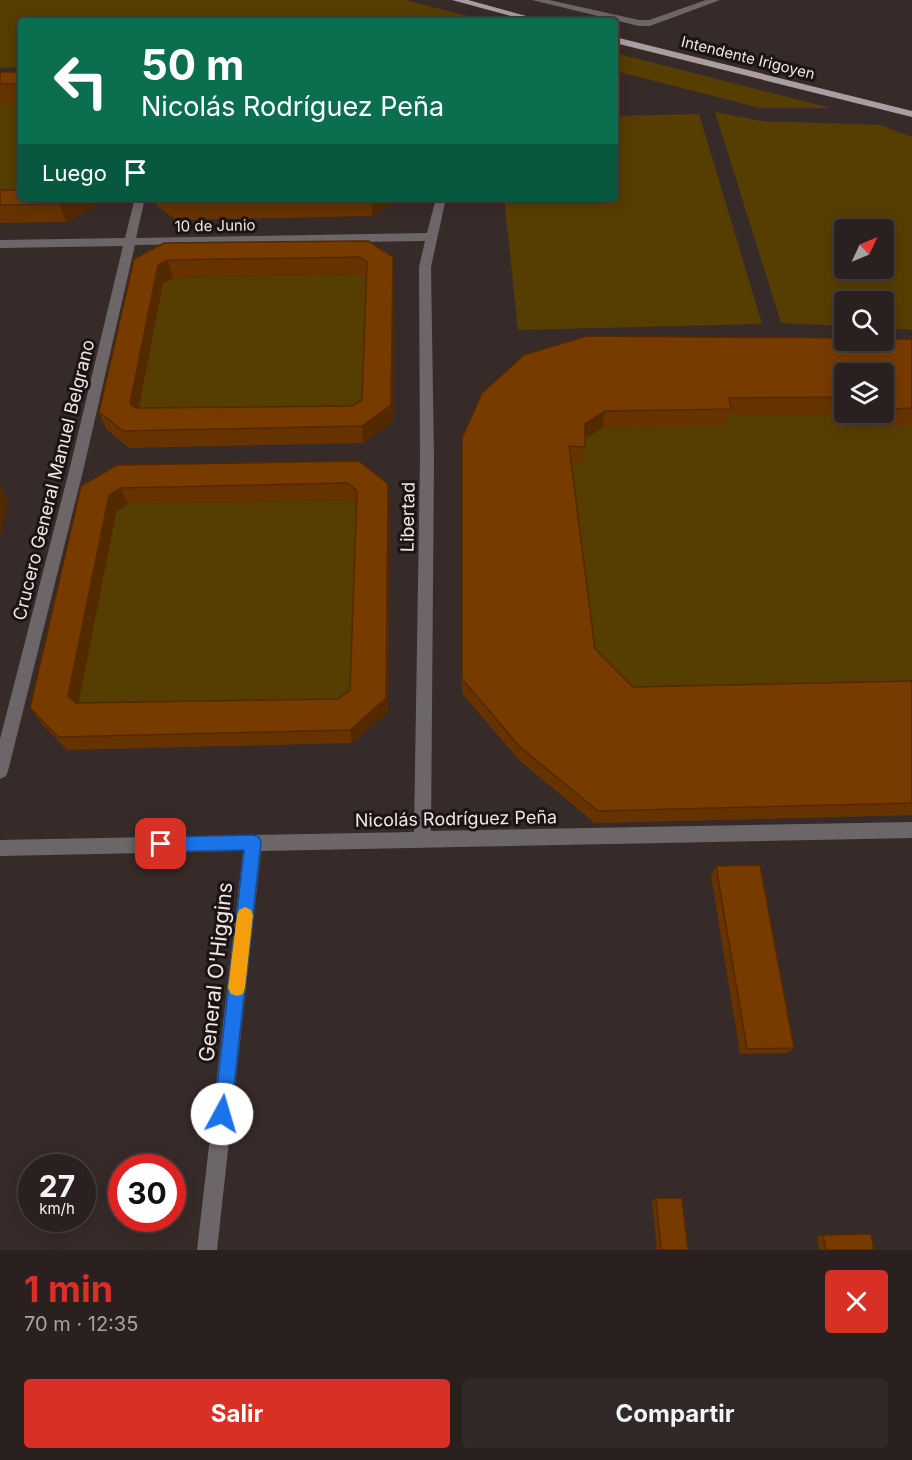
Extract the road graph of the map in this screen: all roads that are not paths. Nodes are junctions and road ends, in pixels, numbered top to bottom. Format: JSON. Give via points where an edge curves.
{"nodes":[{"id":1,"x":457,"y":0,"type":"edge"},
{"id":2,"x":537,"y":0,"type":"edge"},
{"id":3,"x":715,"y":0,"type":"edge"},
{"id":4,"x":528,"y":18,"type":"edge"},
{"id":5,"x":617,"y":18,"type":"edge"},
{"id":6,"x":618,"y":18,"type":"edge"},
{"id":7,"x":618,"y":41,"type":"edge"},
{"id":8,"x":912,"y":116,"type":"edge"},
{"id":9,"x":139,"y":201,"type":"edge"},
{"id":10,"x":440,"y":201,"type":"edge"},
{"id":11,"x":431,"y":237,"type":"junction"},
{"id":12,"x":129,"y":243,"type":"junction"},
{"id":13,"x":0,"y":244,"type":"edge"},
{"id":14,"x":0,"y":771,"type":"edge"},
{"id":15,"x":912,"y":830,"type":"edge"},
{"id":16,"x":422,"y":839,"type":"junction"},
{"id":17,"x":253,"y":842,"type":"junction"},
{"id":18,"x":0,"y":848,"type":"edge"},
{"id":19,"x":207,"y":1250,"type":"edge"}],
"edges":[{"from":1,"to":4,"type":"main road"},
{"from":2,"to":5,"type":"street"},
{"from":3,"to":6,"type":"street","via":[[650,23]]},
{"from":7,"to":8,"type":"main road","name":"Intendente Irigoyen"},
{"from":9,"to":12,"type":"street","name":"Crucero General Manuel Belgrano"},
{"from":10,"to":11,"type":"street","name":"Libertad"},
{"from":11,"to":12,"type":"street","name":"10 de Junio"},
{"from":11,"to":16,"type":"street","name":"Libertad","via":[[425,267],[427,459]]},
{"from":12,"to":13,"type":"street","name":"10 de Junio"},
{"from":12,"to":14,"type":"street","name":"Crucero General Manuel Belgrano"},
{"from":15,"to":16,"type":"street","name":"Nicolás Rodríguez Peña"},
{"from":16,"to":17,"type":"street","name":"Nicolás Rodríguez Peña"},
{"from":17,"to":18,"type":"street","name":"Nicolás Rodríguez Peña"},
{"from":17,"to":19,"type":"street","name":"General O'Higgins"}]}
